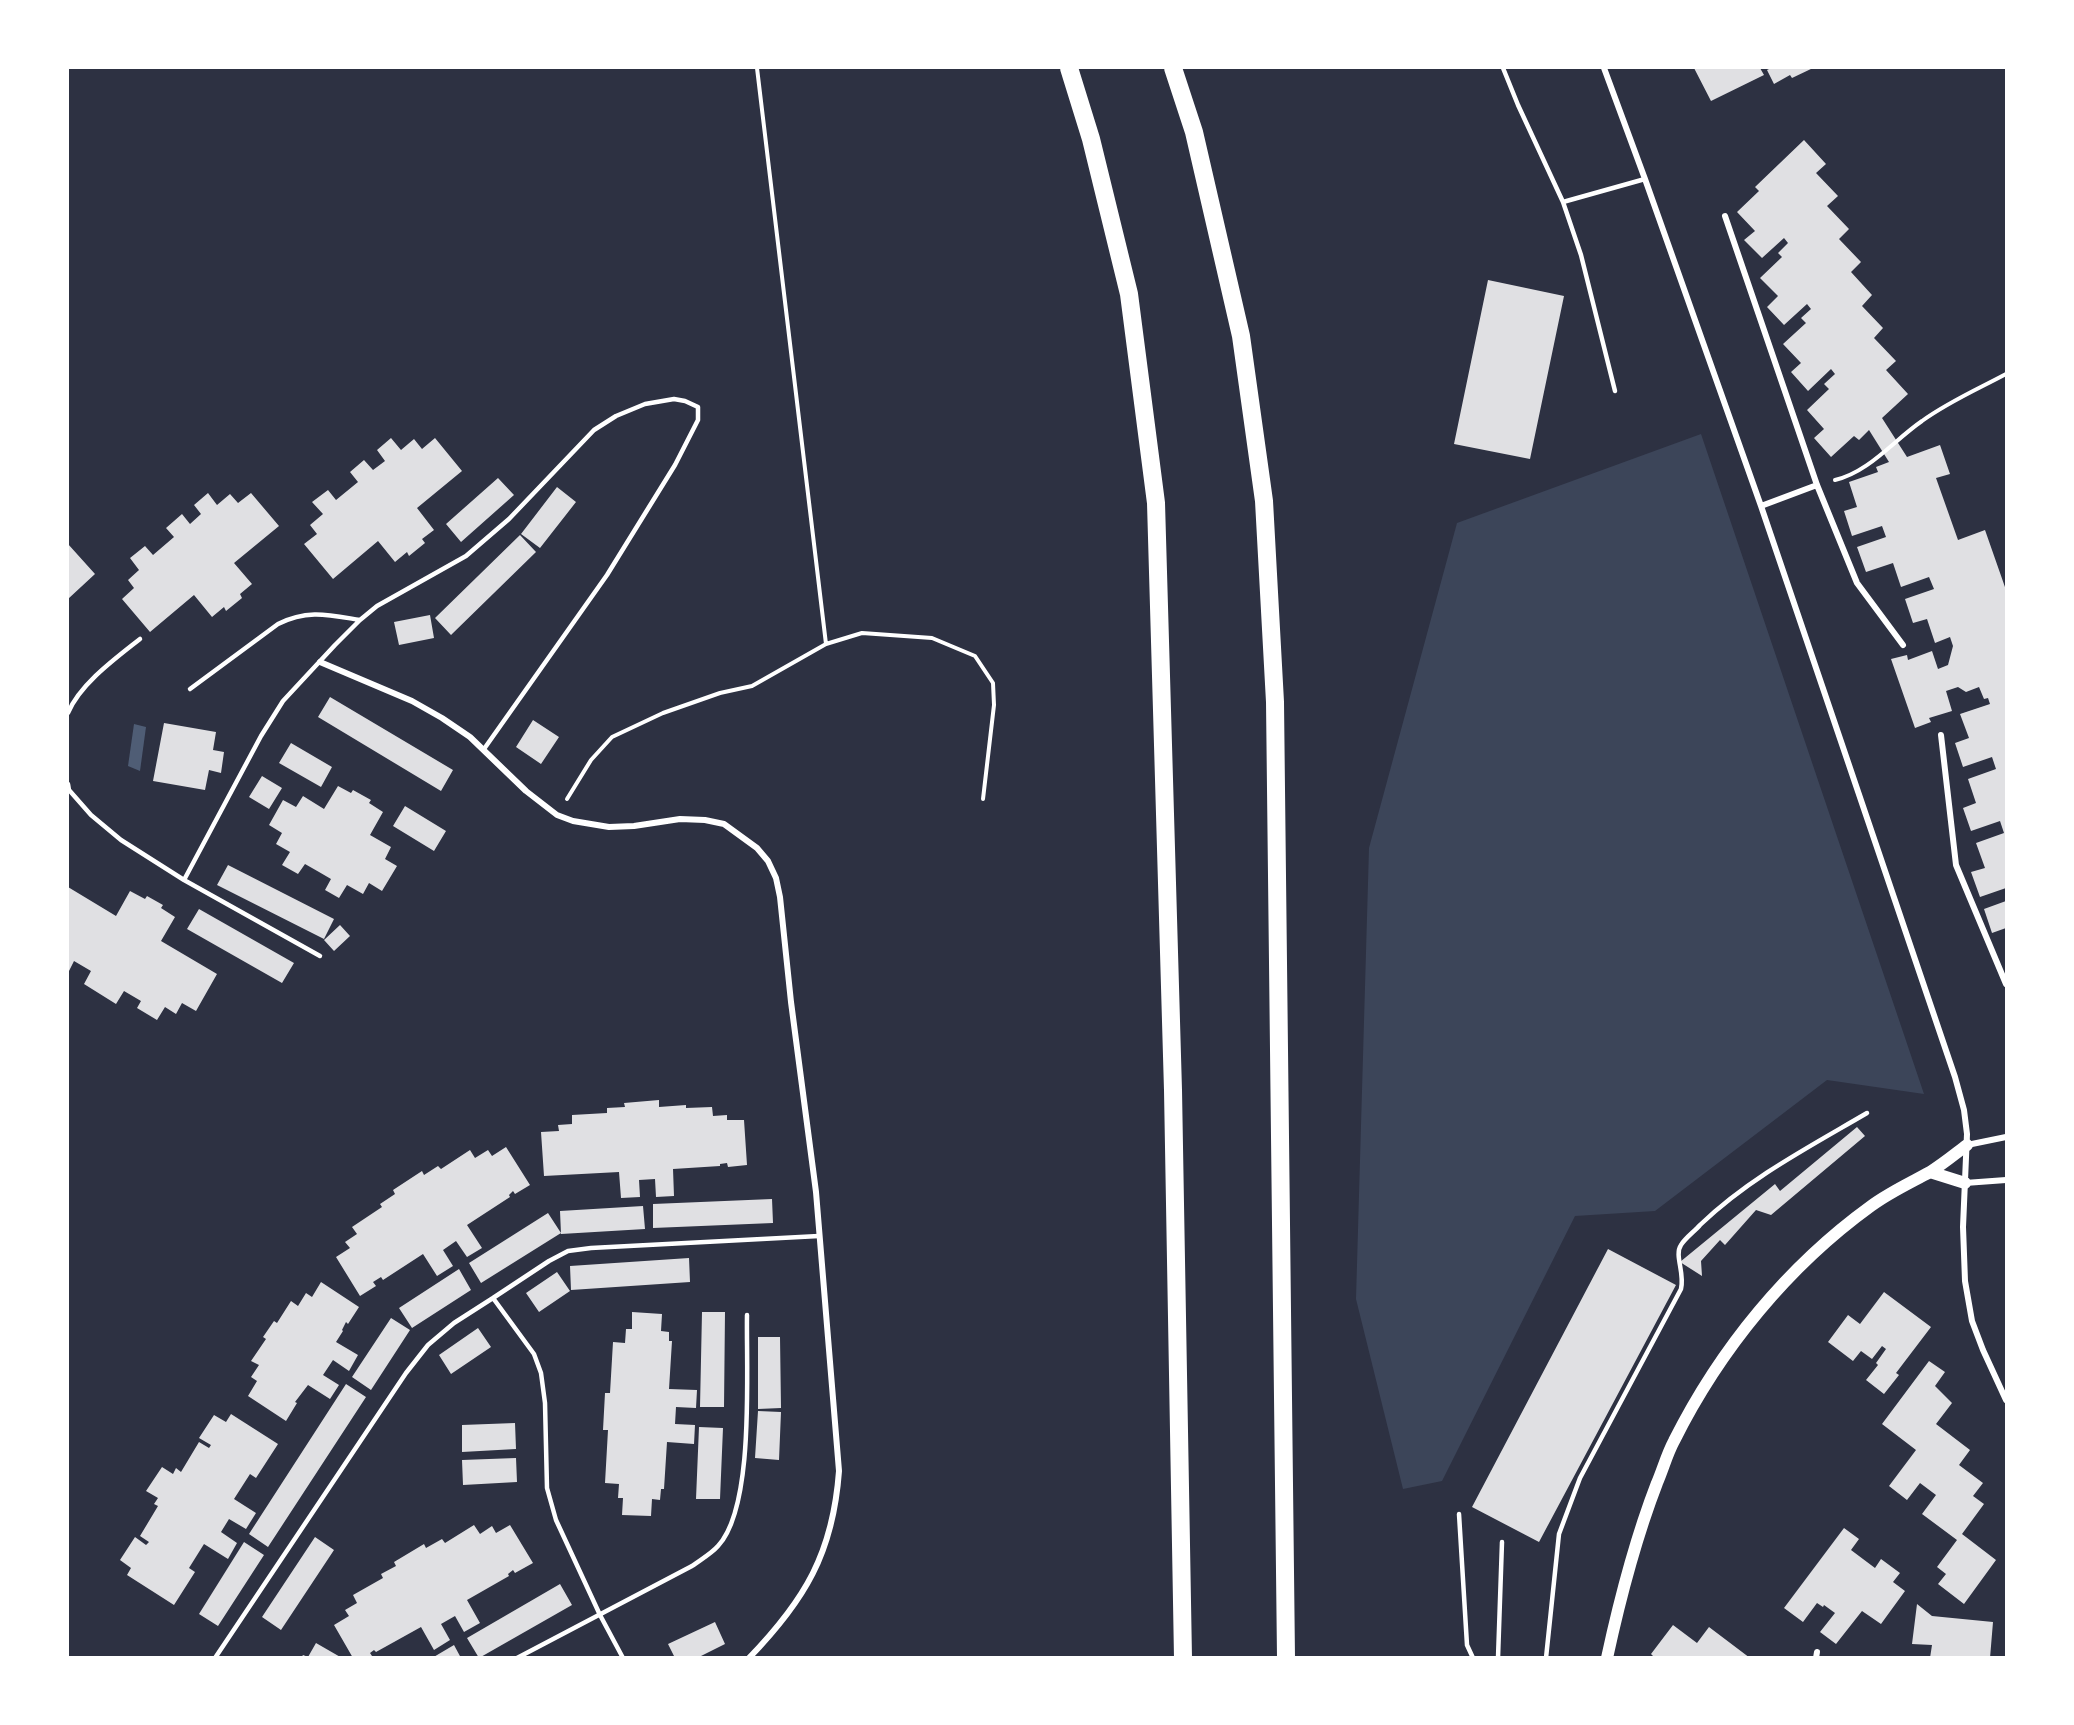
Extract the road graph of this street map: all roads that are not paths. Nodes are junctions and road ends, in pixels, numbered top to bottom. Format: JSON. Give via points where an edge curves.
{"nodes":[{"id":1,"x":1069,"y":68,"type":"edge"},
{"id":2,"x":1173,"y":68,"type":"edge"},
{"id":3,"x":1503,"y":68,"type":"edge"},
{"id":4,"x":1604,"y":68,"type":"edge"},
{"id":5,"x":1645,"y":179,"type":"junction"},
{"id":6,"x":1563,"y":202,"type":"junction"},
{"id":7,"x":1725,"y":216,"type":"dead end"},
{"id":8,"x":1615,"y":391,"type":"dead end"},
{"id":9,"x":1817,"y":484,"type":"junction"},
{"id":10,"x":1761,"y":506,"type":"junction"},
{"id":11,"x":360,"y":620,"type":"junction"},
{"id":12,"x":140,"y":639,"type":"dead end"},
{"id":13,"x":1903,"y":645,"type":"dead end"},
{"id":14,"x":320,"y":662,"type":"junction"},
{"id":15,"x":190,"y":689,"type":"dead end"},
{"id":16,"x":68,"y":713,"type":"edge"},
{"id":17,"x":1941,"y":735,"type":"dead end"},
{"id":18,"x":484,"y":749,"type":"junction"},
{"id":19,"x":68,"y":784,"type":"edge"},
{"id":20,"x":184,"y":880,"type":"junction"},
{"id":21,"x":320,"y":957,"type":"dead end"},
{"id":22,"x":2007,"y":984,"type":"edge"},
{"id":23,"x":1868,"y":1113,"type":"dead end"},
{"id":24,"x":2007,"y":1137,"type":"edge"},
{"id":25,"x":1967,"y":1145,"type":"junction"},
{"id":26,"x":1930,"y":1172,"type":"junction"},
{"id":27,"x":2007,"y":1180,"type":"edge"},
{"id":28,"x":1965,"y":1183,"type":"junction"},
{"id":29,"x":819,"y":1236,"type":"junction"},
{"id":30,"x":493,"y":1298,"type":"junction"},
{"id":31,"x":747,"y":1315,"type":"dead end"},
{"id":32,"x":2007,"y":1400,"type":"edge"},
{"id":33,"x":1459,"y":1514,"type":"dead end"},
{"id":34,"x":1502,"y":1542,"type":"dead end"},
{"id":35,"x":600,"y":1615,"type":"junction"},
{"id":36,"x":215,"y":1658,"type":"edge"},
{"id":37,"x":517,"y":1658,"type":"edge"},
{"id":38,"x":623,"y":1658,"type":"edge"},
{"id":39,"x":749,"y":1658,"type":"edge"},
{"id":40,"x":1183,"y":1658,"type":"edge"},
{"id":41,"x":1286,"y":1658,"type":"edge"},
{"id":42,"x":1473,"y":1658,"type":"edge"},
{"id":43,"x":1498,"y":1658,"type":"edge"},
{"id":44,"x":1546,"y":1658,"type":"edge"},
{"id":45,"x":1607,"y":1658,"type":"edge"}],
"edges":[{"from":1,"to":40,"type":"highway","via":[[1091,139],[1129,294],[1155,503],[1173,1090]]},
{"from":2,"to":41,"type":"highway","via":[[1194,132],[1241,336],[1264,501],[1276,726]]},
{"from":3,"to":6,"type":"lane"},
{"from":4,"to":5,"type":"street"},
{"from":5,"to":6,"type":"lane"},
{"from":5,"to":10,"type":"street"},
{"from":6,"to":8,"type":"lane","via":[[1581,255]]},
{"from":7,"to":9,"type":"street"},
{"from":9,"to":10,"type":"street"},
{"from":9,"to":13,"type":"street","via":[[1857,583]]},
{"from":10,"to":25,"type":"street","via":[[1955,1077],[1964,1110]]},
{"from":11,"to":14,"type":"lane"},
{"from":11,"to":15,"type":"lane","via":[[324,614],[291,617]]},
{"from":11,"to":18,"type":"lane","via":[[377,606],[466,556],[509,519],[594,430],[616,416],[645,404],[674,399],[698,407],[698,420],[675,465],[607,575]]},
{"from":12,"to":16,"type":"lane","via":[[107,665],[72,702]]},
{"from":14,"to":18,"type":"street","via":[[412,701]]},
{"from":14,"to":20,"type":"lane","via":[[283,701],[261,736]]},
{"from":17,"to":22,"type":"street","via":[[1956,865]]},
{"from":18,"to":29,"type":"street","via":[[557,815],[609,827],[680,819],[724,824],[768,861],[780,897]]},
{"from":19,"to":20,"type":"lane","via":[[69,790],[106,828]]},
{"from":20,"to":21,"type":"lane"},
{"from":23,"to":44,"type":"lane","via":[[1749,1184],[1681,1244],[1681,1289],[1580,1478],[1559,1534]]},
{"from":24,"to":25,"type":"street"},
{"from":25,"to":26,"type":"main road"},
{"from":25,"to":28,"type":"street"},
{"from":26,"to":28,"type":"main road"},
{"from":26,"to":45,"type":"main road","via":[[1871,1206],[1813,1254],[1763,1305],[1710,1376],[1673,1442],[1640,1528]]},
{"from":27,"to":28,"type":"street"},
{"from":28,"to":32,"type":"street","via":[[1965,1281],[1972,1321]]},
{"from":29,"to":30,"type":"lane","via":[[568,1251]]},
{"from":29,"to":39,"type":"street","via":[[839,1471],[835,1510],[816,1571],[805,1590]]},
{"from":30,"to":35,"type":"lane","via":[[534,1354],[541,1373],[548,1488],[556,1520]]},
{"from":30,"to":36,"type":"lane","via":[[454,1323],[413,1364]]},
{"from":31,"to":35,"type":"lane","via":[[745,1452],[741,1496],[732,1524],[718,1546],[692,1566]]},
{"from":33,"to":42,"type":"lane","via":[[1467,1646]]},
{"from":34,"to":43,"type":"lane"},
{"from":35,"to":37,"type":"lane"},
{"from":35,"to":38,"type":"lane"}]}
